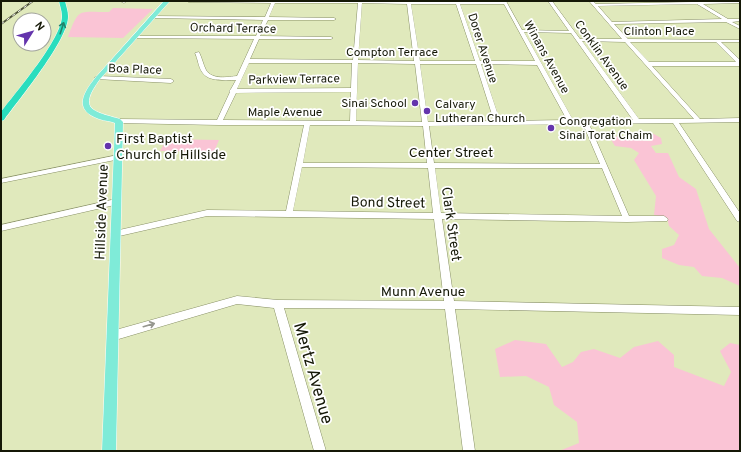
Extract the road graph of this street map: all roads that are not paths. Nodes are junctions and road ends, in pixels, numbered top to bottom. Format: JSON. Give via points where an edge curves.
{"nodes":[{"id":1,"x":55,"y":1,"type":"edge"},
{"id":2,"x":62,"y":1,"type":"edge"},
{"id":3,"x":167,"y":1,"type":"edge"},
{"id":4,"x":189,"y":1,"type":"edge"},
{"id":5,"x":225,"y":1,"type":"edge"},
{"id":6,"x":274,"y":1,"type":"edge"},
{"id":7,"x":550,"y":1,"type":"edge"},
{"id":8,"x":319,"y":2,"type":"edge"},
{"id":9,"x":360,"y":2,"type":"edge"},
{"id":10,"x":409,"y":2,"type":"edge"},
{"id":11,"x":457,"y":2,"type":"edge"},
{"id":12,"x":505,"y":2,"type":"edge"},
{"id":13,"x":696,"y":2,"type":"edge"},
{"id":14,"x":740,"y":2,"type":"edge"},
{"id":15,"x":593,"y":3,"type":"edge"},
{"id":16,"x":152,"y":17,"type":"junction"},
{"id":17,"x":265,"y":19,"type":"junction"},
{"id":18,"x":334,"y":19,"type":"dead end"},
{"id":19,"x":727,"y":20,"type":"junction"},
{"id":20,"x":740,"y":20,"type":"edge"},
{"id":21,"x":610,"y":22,"type":"junction"},
{"id":22,"x":740,"y":28,"type":"edge"},
{"id":23,"x":521,"y":31,"type":"junction"},
{"id":24,"x":572,"y":32,"type":"junction"},
{"id":25,"x":135,"y":36,"type":"junction"},
{"id":26,"x":331,"y":38,"type":"dead end"},
{"id":27,"x":256,"y":39,"type":"junction"},
{"id":28,"x":578,"y":40,"type":"junction"},
{"id":29,"x":627,"y":41,"type":"junction"},
{"id":30,"x":717,"y":41,"type":"junction"},
{"id":31,"x":740,"y":41,"type":"edge"},
{"id":32,"x":197,"y":53,"type":"dead end"},
{"id":33,"x":246,"y":61,"type":"junction"},
{"id":34,"x":355,"y":62,"type":"junction"},
{"id":35,"x":416,"y":62,"type":"junction"},
{"id":36,"x":477,"y":63,"type":"junction"},
{"id":37,"x":539,"y":63,"type":"junction"},
{"id":38,"x":647,"y":64,"type":"junction"},
{"id":39,"x":740,"y":64,"type":"edge"},
{"id":40,"x":98,"y":78,"type":"junction"},
{"id":41,"x":238,"y":78,"type":"junction"},
{"id":42,"x":171,"y":81,"type":"dead end"},
{"id":43,"x":355,"y":90,"type":"junction"},
{"id":44,"x":232,"y":91,"type":"junction"},
{"id":45,"x":1,"y":108,"type":"edge"},
{"id":46,"x":1,"y":118,"type":"edge"},
{"id":47,"x":118,"y":121,"type":"junction"},
{"id":48,"x":675,"y":121,"type":"junction"},
{"id":49,"x":699,"y":121,"type":"junction"},
{"id":50,"x":740,"y":121,"type":"edge"},
{"id":51,"x":571,"y":122,"type":"junction"},
{"id":52,"x":585,"y":122,"type":"junction"},
{"id":53,"x":638,"y":122,"type":"junction"},
{"id":54,"x":219,"y":123,"type":"junction"},
{"id":55,"x":307,"y":123,"type":"junction"},
{"id":56,"x":353,"y":123,"type":"junction"},
{"id":57,"x":498,"y":123,"type":"junction"},
{"id":58,"x":425,"y":124,"type":"junction"},
{"id":59,"x":118,"y":157,"type":"junction"},
{"id":60,"x":298,"y":165,"type":"junction"},
{"id":61,"x":431,"y":165,"type":"junction"},
{"id":62,"x":604,"y":166,"type":"junction"},
{"id":63,"x":1,"y":181,"type":"edge"},
{"id":64,"x":116,"y":202,"type":"junction"},
{"id":65,"x":288,"y":214,"type":"junction"},
{"id":66,"x":437,"y":216,"type":"junction"},
{"id":67,"x":740,"y":218,"type":"edge"},
{"id":68,"x":628,"y":219,"type":"junction"},
{"id":69,"x":664,"y":219,"type":"dead end"},
{"id":70,"x":1,"y":228,"type":"edge"},
{"id":71,"x":115,"y":234,"type":"junction"},
{"id":72,"x":278,"y":304,"type":"junction"},
{"id":73,"x":449,"y":305,"type":"junction"},
{"id":74,"x":740,"y":311,"type":"edge"},
{"id":75,"x":112,"y":336,"type":"junction"},
{"id":76,"x":108,"y":451,"type":"edge"},
{"id":77,"x":320,"y":451,"type":"edge"},
{"id":78,"x":469,"y":451,"type":"edge"}],
"edges":[{"from":1,"to":45,"type":"highway","via":[[57,17],[50,40]]},
{"from":46,"to":2,"type":"highway","one_way":true,"via":[[60,34],[64,17]]},
{"from":3,"to":16,"type":"main road"},
{"from":4,"to":5,"type":"street"},
{"from":5,"to":6,"type":"street"},
{"from":6,"to":8,"type":"street"},
{"from":6,"to":17,"type":"street"},
{"from":7,"to":24,"type":"street","name":"Conklin Avenue"},
{"from":8,"to":9,"type":"street"},
{"from":9,"to":10,"type":"street"},
{"from":9,"to":34,"type":"street"},
{"from":10,"to":11,"type":"street"},
{"from":10,"to":35,"type":"street","name":"Clark Street"},
{"from":11,"to":12,"type":"street"},
{"from":11,"to":36,"type":"street","name":"Dorer Avenue"},
{"from":12,"to":23,"type":"street","name":"Winans Avenue"},
{"from":13,"to":14,"type":"street"},
{"from":13,"to":15,"type":"street"},
{"from":13,"to":19,"type":"street"},
{"from":15,"to":21,"type":"street"},
{"from":16,"to":17,"type":"street"},
{"from":16,"to":25,"type":"main road"},
{"from":17,"to":18,"type":"street"},
{"from":17,"to":27,"type":"street"},
{"from":19,"to":20,"type":"street"},
{"from":19,"to":21,"type":"street"},
{"from":19,"to":22,"type":"street"},
{"from":21,"to":29,"type":"street"},
{"from":23,"to":24,"type":"street"},
{"from":23,"to":37,"type":"street","name":"Winans Avenue"},
{"from":24,"to":28,"type":"street","name":"Conklin Avenue"},
{"from":25,"to":27,"type":"street","name":"Orchard Terrace"},
{"from":25,"to":40,"type":"main road"},
{"from":26,"to":27,"type":"street","name":"Orchard Terrace"},
{"from":27,"to":33,"type":"street"},
{"from":28,"to":29,"type":"street","name":"Clinton Place"},
{"from":28,"to":53,"type":"street","name":"Conklin Avenue"},
{"from":29,"to":30,"type":"street","name":"Clinton Place"},
{"from":29,"to":38,"type":"street"},
{"from":30,"to":31,"type":"street","name":"Clinton Place"},
{"from":30,"to":39,"type":"street"},
{"from":32,"to":41,"type":"street","via":[[207,74]]},
{"from":33,"to":34,"type":"street","name":"Compton Terrace"},
{"from":33,"to":41,"type":"street"},
{"from":34,"to":35,"type":"street","name":"Compton Terrace"},
{"from":34,"to":43,"type":"street"},
{"from":35,"to":36,"type":"street","name":"Compton Terrace"},
{"from":35,"to":58,"type":"street","name":"Clark Street"},
{"from":36,"to":37,"type":"street","name":"Compton Terrace"},
{"from":36,"to":57,"type":"street","name":"Dorer Avenue"},
{"from":37,"to":51,"type":"street","name":"Winans Avenue"},
{"from":38,"to":39,"type":"street"},
{"from":38,"to":49,"type":"street"},
{"from":40,"to":42,"type":"street","name":"Boa Place"},
{"from":40,"to":47,"type":"main road","via":[[86,95],[86,106],[96,115]]},
{"from":41,"to":44,"type":"street"},
{"from":43,"to":44,"type":"street","name":"Parkview Terrace"},
{"from":43,"to":56,"type":"street"},
{"from":44,"to":54,"type":"street"},
{"from":47,"to":54,"type":"street","name":"Maple Avenue"},
{"from":47,"to":59,"type":"main road","name":"Hillside Avenue"},
{"from":48,"to":49,"type":"street","name":"Maple Avenue"},
{"from":48,"to":53,"type":"street","name":"Maple Avenue"},
{"from":48,"to":67,"type":"street"},
{"from":49,"to":50,"type":"street","name":"Maple Avenue"},
{"from":51,"to":52,"type":"street","name":"Maple Avenue"},
{"from":51,"to":57,"type":"street","name":"Maple Avenue"},
{"from":52,"to":53,"type":"street","name":"Maple Avenue"},
{"from":52,"to":62,"type":"street"},
{"from":54,"to":55,"type":"street","name":"Maple Avenue"},
{"from":55,"to":56,"type":"street","name":"Maple Avenue"},
{"from":55,"to":60,"type":"street"},
{"from":56,"to":58,"type":"street","name":"Maple Avenue"},
{"from":57,"to":58,"type":"street","name":"Maple Avenue"},
{"from":58,"to":61,"type":"street","name":"Clark Street"},
{"from":59,"to":63,"type":"street"},
{"from":59,"to":64,"type":"main road","name":"Hillside Avenue"},
{"from":60,"to":61,"type":"street","name":"Center Street"},
{"from":60,"to":65,"type":"street"},
{"from":61,"to":62,"type":"street","name":"Center Street"},
{"from":61,"to":66,"type":"street","name":"Clark Street"},
{"from":62,"to":68,"type":"street"},
{"from":64,"to":70,"type":"street"},
{"from":64,"to":71,"type":"main road","name":"Hillside Avenue"},
{"from":65,"to":66,"type":"street","name":"Bond Street"},
{"from":65,"to":71,"type":"street","name":"Bond Street","via":[[199,214]]},
{"from":66,"to":68,"type":"street","name":"Bond Street"},
{"from":66,"to":73,"type":"street","name":"Clark Street"},
{"from":68,"to":69,"type":"street","name":"Bond Street"},
{"from":71,"to":75,"type":"main road","name":"Hillside Avenue"},
{"from":72,"to":73,"type":"street","name":"Munn Avenue"},
{"from":75,"to":72,"type":"street","name":"Munn Avenue","one_way":true,"via":[[237,300]]},
{"from":72,"to":77,"type":"street","name":"Mertz Avenue"},
{"from":73,"to":74,"type":"street","name":"Munn Avenue"},
{"from":73,"to":78,"type":"street","name":"Clark Street"},
{"from":75,"to":76,"type":"main road","name":"Hillside Avenue"}]}
